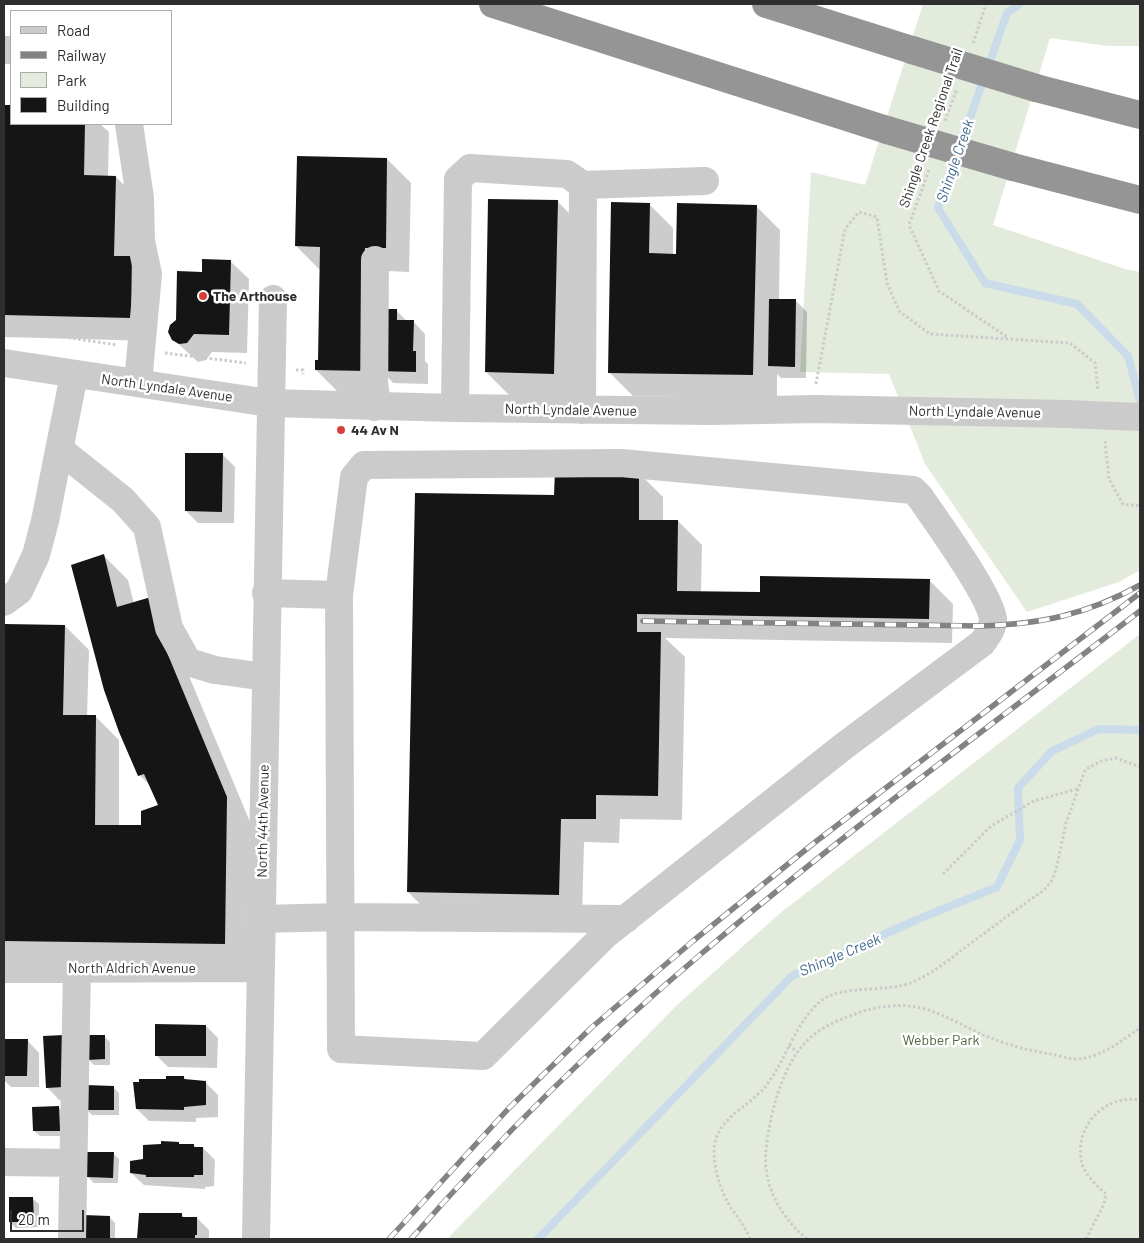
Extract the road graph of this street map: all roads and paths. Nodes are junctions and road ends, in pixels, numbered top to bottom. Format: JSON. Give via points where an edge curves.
{"nodes":[{"id":1,"x":493,"y":4,"type":"edge"},
{"id":2,"x":766,"y":4,"type":"edge"},
{"id":3,"x":986,"y":4,"type":"edge"},
{"id":4,"x":970,"y":50,"type":"dead end"},
{"id":5,"x":958,"y":87,"type":"dead end"},
{"id":6,"x":1140,"y":114,"type":"edge"},
{"id":7,"x":945,"y":124,"type":"dead end"},
{"id":8,"x":129,"y":125,"type":"edge"},
{"id":9,"x":932,"y":160,"type":"dead end"},
{"id":10,"x":706,"y":182,"type":"dead end"},
{"id":11,"x":583,"y":185,"type":"junction"},
{"id":12,"x":1140,"y":200,"type":"edge"},
{"id":13,"x":374,"y":260,"type":"dead end"},
{"id":14,"x":273,"y":300,"type":"dead end"},
{"id":15,"x":4,"y":363,"type":"edge"},
{"id":16,"x":74,"y":375,"type":"junction"},
{"id":17,"x":138,"y":383,"type":"junction"},
{"id":18,"x":269,"y":403,"type":"junction"},
{"id":19,"x":374,"y":407,"type":"junction"},
{"id":20,"x":454,"y":408,"type":"junction"},
{"id":21,"x":816,"y":409,"type":"junction"},
{"id":22,"x":582,"y":410,"type":"junction"},
{"id":23,"x":1140,"y":416,"type":"edge"},
{"id":24,"x":59,"y":449,"type":"junction"},
{"id":25,"x":1123,"y":504,"type":"dead end"},
{"id":26,"x":1140,"y":506,"type":"edge"},
{"id":27,"x":266,"y":593,"type":"junction"},
{"id":28,"x":339,"y":595,"type":"junction"},
{"id":29,"x":4,"y":602,"type":"edge"},
{"id":30,"x":265,"y":677,"type":"junction"},
{"id":31,"x":1140,"y":767,"type":"edge"},
{"id":32,"x":1078,"y":789,"type":"junction"},
{"id":33,"x":943,"y":874,"type":"dead end"},
{"id":34,"x":340,"y":917,"type":"junction"},
{"id":35,"x":262,"y":919,"type":"junction"},
{"id":36,"x":626,"y":919,"type":"junction"},
{"id":37,"x":77,"y":968,"type":"junction"},
{"id":38,"x":261,"y":968,"type":"junction"},
{"id":39,"x":4,"y":969,"type":"edge"},
{"id":40,"x":1140,"y":1028,"type":"edge"},
{"id":41,"x":789,"y":1045,"type":"junction"},
{"id":42,"x":797,"y":1052,"type":"junction"},
{"id":43,"x":1140,"y":1100,"type":"edge"},
{"id":44,"x":4,"y":1162,"type":"edge"},
{"id":45,"x":73,"y":1163,"type":"junction"},
{"id":46,"x":72,"y":1239,"type":"edge"},
{"id":47,"x":256,"y":1239,"type":"edge"},
{"id":48,"x":750,"y":1239,"type":"edge"},
{"id":49,"x":807,"y":1239,"type":"edge"},
{"id":50,"x":1086,"y":1239,"type":"edge"}],
"edges":[{"from":1,"to":12,"type":"highway","bridge":true,"via":[[888,130]]},
{"from":2,"to":6,"type":"highway","bridge":true,"via":[[1036,88]]},
{"from":3,"to":4,"type":"path","name":"Shingle Creek Regional Trail"},
{"from":5,"to":7,"type":"path","name":"Shingle Creek Regional Trail"},
{"from":8,"to":17,"type":"street","via":[[140,198],[141,241],[148,274]]},
{"from":9,"to":21,"type":"path","name":"Shingle Creek Regional Trail","via":[[909,225],[940,291],[1009,338],[930,334],[900,311],[887,283],[877,217],[859,212],[845,228],[837,263],[816,376]]},
{"from":10,"to":11,"type":"street"},
{"from":11,"to":20,"type":"street","via":[[567,174],[470,168],[458,179]]},
{"from":11,"to":22,"type":"street"},
{"from":13,"to":19,"type":"street"},
{"from":14,"to":18,"type":"street","name":"North 44th Avenue"},
{"from":15,"to":16,"type":"street","name":"North Lyndale Avenue"},
{"from":16,"to":17,"type":"street","name":"North Lyndale Avenue"},
{"from":16,"to":24,"type":"street"},
{"from":17,"to":18,"type":"street","name":"North Lyndale Avenue"},
{"from":18,"to":19,"type":"street","name":"North Lyndale Avenue"},
{"from":18,"to":27,"type":"street","name":"North 44th Avenue"},
{"from":19,"to":20,"type":"street","name":"North Lyndale Avenue"},
{"from":20,"to":22,"type":"street","name":"North Lyndale Avenue"},
{"from":21,"to":22,"type":"street","name":"North Lyndale Avenue","via":[[711,412]]},
{"from":21,"to":23,"type":"street","name":"North Lyndale Avenue","bridge":true},
{"from":24,"to":29,"type":"street","via":[[36,555],[19,591]]},
{"from":24,"to":30,"type":"street","via":[[123,500],[147,527],[168,628],[188,662],[215,670]]},
{"from":25,"to":26,"type":"path"},
{"from":27,"to":28,"type":"street"},
{"from":27,"to":30,"type":"street","name":"North 44th Avenue"},
{"from":28,"to":34,"type":"street"},
{"from":28,"to":36,"type":"street","via":[[354,477],[364,465],[621,463],[913,490],[920,497],[979,587],[993,618],[990,632],[982,643],[844,746]]},
{"from":30,"to":35,"type":"street","name":"North 44th Avenue"},
{"from":31,"to":32,"type":"path","via":[[1116,758],[1101,761],[1085,770]]},
{"from":32,"to":33,"type":"path","via":[[1034,801],[992,826]]},
{"from":32,"to":41,"type":"path","via":[[1066,823],[1056,870],[1044,890],[933,971],[912,982],[832,995],[821,1000]]},
{"from":34,"to":35,"type":"street"},
{"from":34,"to":36,"type":"street"},
{"from":34,"to":36,"type":"street","via":[[341,1049],[483,1056],[605,935]]},
{"from":35,"to":38,"type":"street","name":"North 44th Avenue"},
{"from":37,"to":38,"type":"street","name":"North Aldrich Avenue"},
{"from":37,"to":39,"type":"street","name":"North Aldrich Avenue"},
{"from":37,"to":45,"type":"street"},
{"from":38,"to":47,"type":"street","name":"North 44th Avenue"},
{"from":40,"to":42,"type":"path","via":[[1107,1051],[1077,1059],[1016,1048],[936,1013],[897,1005],[870,1009],[841,1019],[807,1040]]},
{"from":41,"to":42,"type":"path"},
{"from":41,"to":48,"type":"path","via":[[767,1084],[725,1122],[714,1146],[714,1167],[725,1198],[746,1227]]},
{"from":42,"to":49,"type":"path","via":[[776,1101],[767,1131],[765,1156],[772,1194],[785,1217]]},
{"from":43,"to":50,"type":"path","via":[[1109,1104],[1087,1124],[1082,1143],[1082,1163],[1106,1194]]},
{"from":44,"to":45,"type":"street"},
{"from":45,"to":46,"type":"street"}]}
